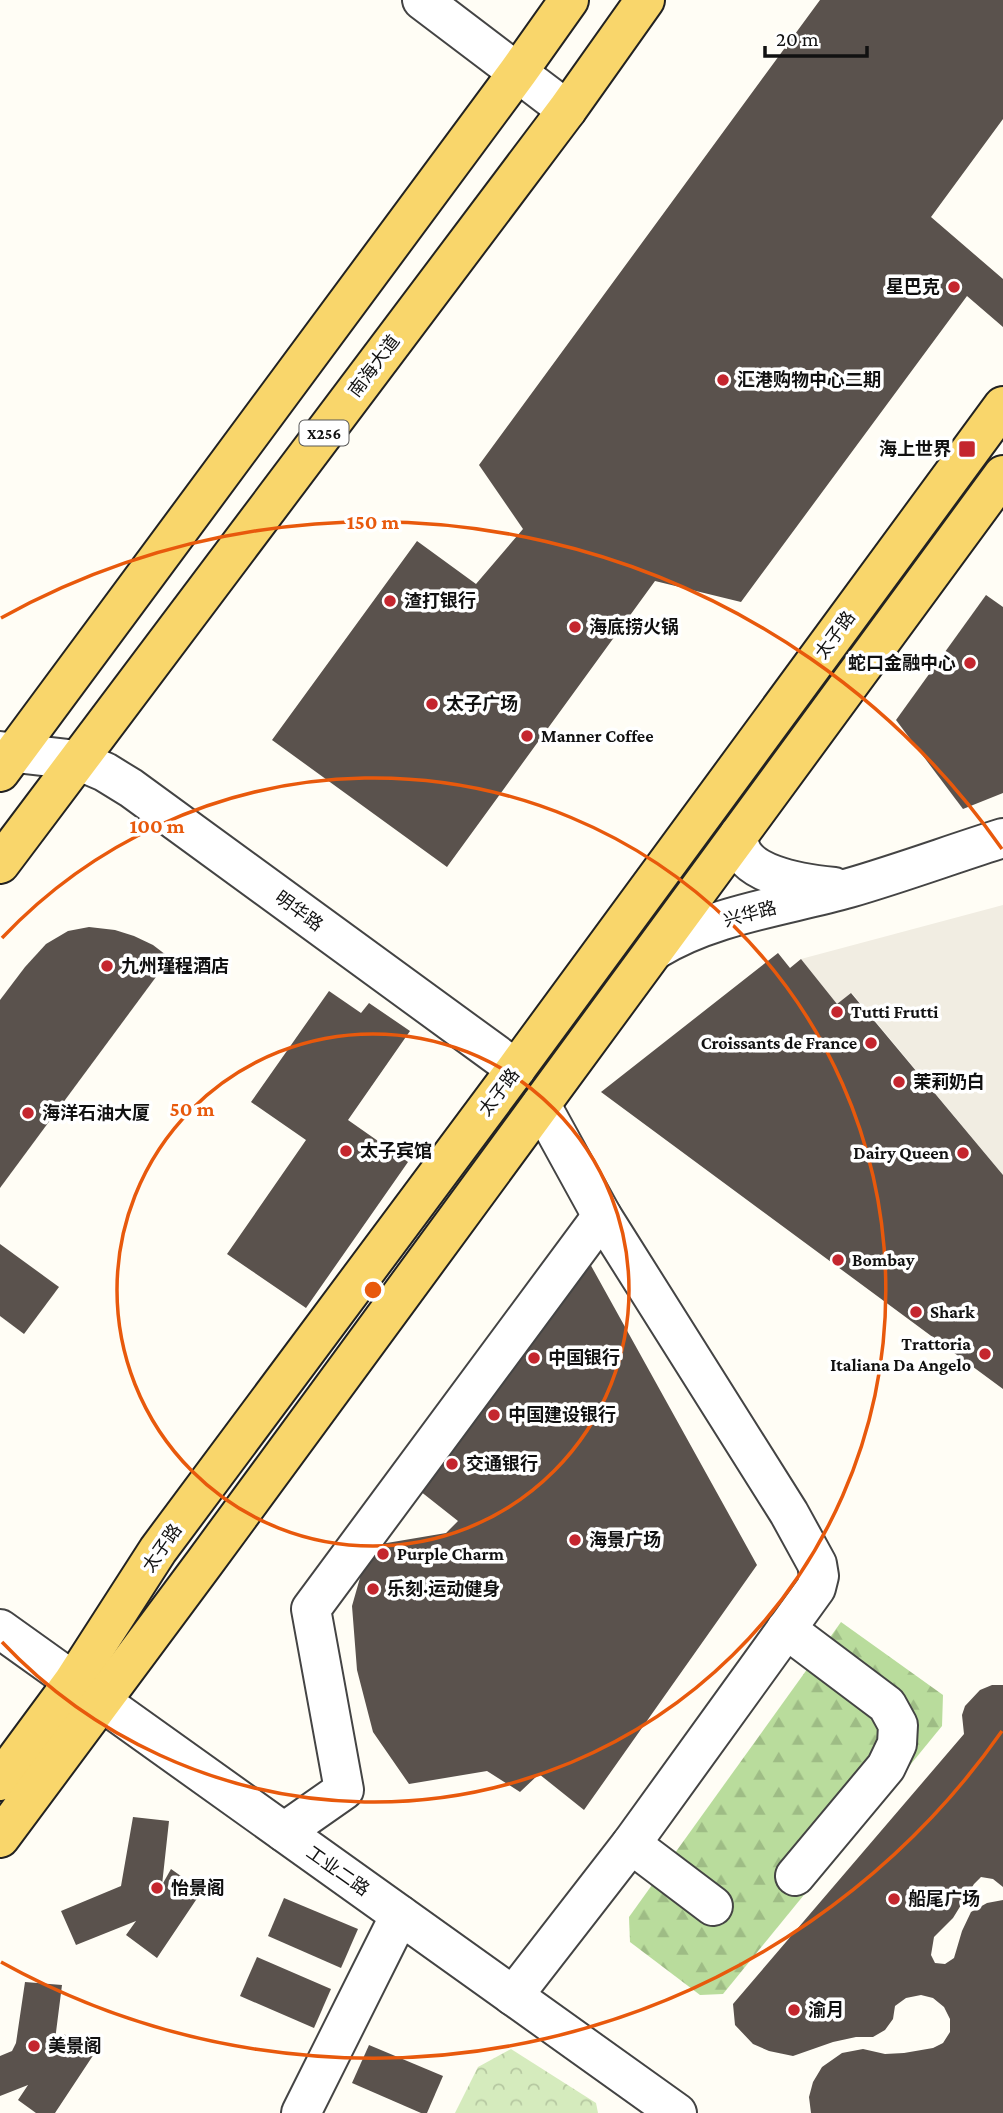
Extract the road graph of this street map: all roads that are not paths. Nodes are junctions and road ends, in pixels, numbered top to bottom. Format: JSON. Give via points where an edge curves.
{"nodes":[{"id":1,"x":422,"y":0,"type":"edge"},
{"id":2,"x":569,"y":0,"type":"edge"},
{"id":3,"x":645,"y":0,"type":"edge"},
{"id":4,"x":518,"y":72,"type":"junction"},
{"id":5,"x":567,"y":110,"type":"junction"},
{"id":6,"x":1003,"y":406,"type":"edge"},
{"id":7,"x":1003,"y":475,"type":"edge"},
{"id":8,"x":5,"y":759,"type":"edge"},
{"id":9,"x":77,"y":760,"type":"junction"},
{"id":10,"x":739,"y":835,"type":"junction"},
{"id":11,"x":1003,"y":838,"type":"edge"},
{"id":12,"x":0,"y":864,"type":"edge"},
{"id":13,"x":850,"y":887,"type":"junction"},
{"id":14,"x":654,"y":950,"type":"junction"},
{"id":15,"x":516,"y":1069,"type":"junction"},
{"id":16,"x":541,"y":1105,"type":"junction"},
{"id":17,"x":602,"y":1216,"type":"junction"},
{"id":18,"x":0,"y":1629,"type":"edge"},
{"id":19,"x":786,"y":1629,"type":"junction"},
{"id":20,"x":87,"y":1691,"type":"junction"},
{"id":21,"x":0,"y":1781,"type":"edge"},
{"id":22,"x":284,"y":1832,"type":"junction"},
{"id":23,"x":0,"y":1838,"type":"edge"},
{"id":24,"x":631,"y":1844,"type":"junction"},
{"id":25,"x":795,"y":1875,"type":"dead end"},
{"id":26,"x":713,"y":1906,"type":"dead end"},
{"id":27,"x":400,"y":1916,"type":"junction"},
{"id":28,"x":513,"y":1996,"type":"junction"},
{"id":29,"x":655,"y":2106,"type":"edge"},
{"id":30,"x":301,"y":2113,"type":"edge"}],
"edges":[{"from":1,"to":4,"type":"street"},
{"from":2,"to":4,"type":"main road"},
{"from":3,"to":5,"type":"main road","name":"南海大道","number":"X256"},
{"from":4,"to":5,"type":"street"},
{"from":4,"to":8,"type":"main road"},
{"from":5,"to":9,"type":"main road","name":"南海大道","number":"X256"},
{"from":6,"to":15,"type":"main road","name":"太子路"},
{"from":7,"to":10,"type":"main road","name":"太子路"},
{"from":8,"to":9,"type":"street","name":"明华路"},
{"from":9,"to":12,"type":"main road","name":"南海大道","number":"X256"},
{"from":9,"to":15,"type":"street","name":"明华路","via":[[131,789]]},
{"from":10,"to":13,"type":"street","name":"兴华路","via":[[741,854],[761,870],[816,885]]},
{"from":10,"to":14,"type":"main road","name":"太子路"},
{"from":11,"to":13,"type":"street","name":"兴华路"},
{"from":13,"to":14,"type":"street","name":"兴华路","via":[[706,926]]},
{"from":14,"to":16,"type":"main road","name":"太子路"},
{"from":15,"to":20,"type":"main road","name":"太子路","via":[[158,1550]]},
{"from":16,"to":17,"type":"street"},
{"from":16,"to":20,"type":"main road","name":"太子路"},
{"from":17,"to":19,"type":"street","via":[[817,1564],[816,1588]]},
{"from":17,"to":22,"type":"street","via":[[311,1609],[344,1790]]},
{"from":18,"to":20,"type":"street","name":"工业二路"},
{"from":19,"to":24,"type":"street"},
{"from":19,"to":25,"type":"street","via":[[887,1705],[898,1725],[897,1744],[886,1767]]},
{"from":20,"to":21,"type":"main road","name":"太子路"},
{"from":20,"to":22,"type":"street","name":"工业二路"},
{"from":20,"to":23,"type":"main road","name":"太子路"},
{"from":22,"to":27,"type":"street","name":"工业二路"},
{"from":24,"to":26,"type":"street"},
{"from":24,"to":28,"type":"street"},
{"from":27,"to":28,"type":"street","name":"工业二路"},
{"from":27,"to":30,"type":"street"},
{"from":28,"to":29,"type":"street","name":"工业二路"}]}
